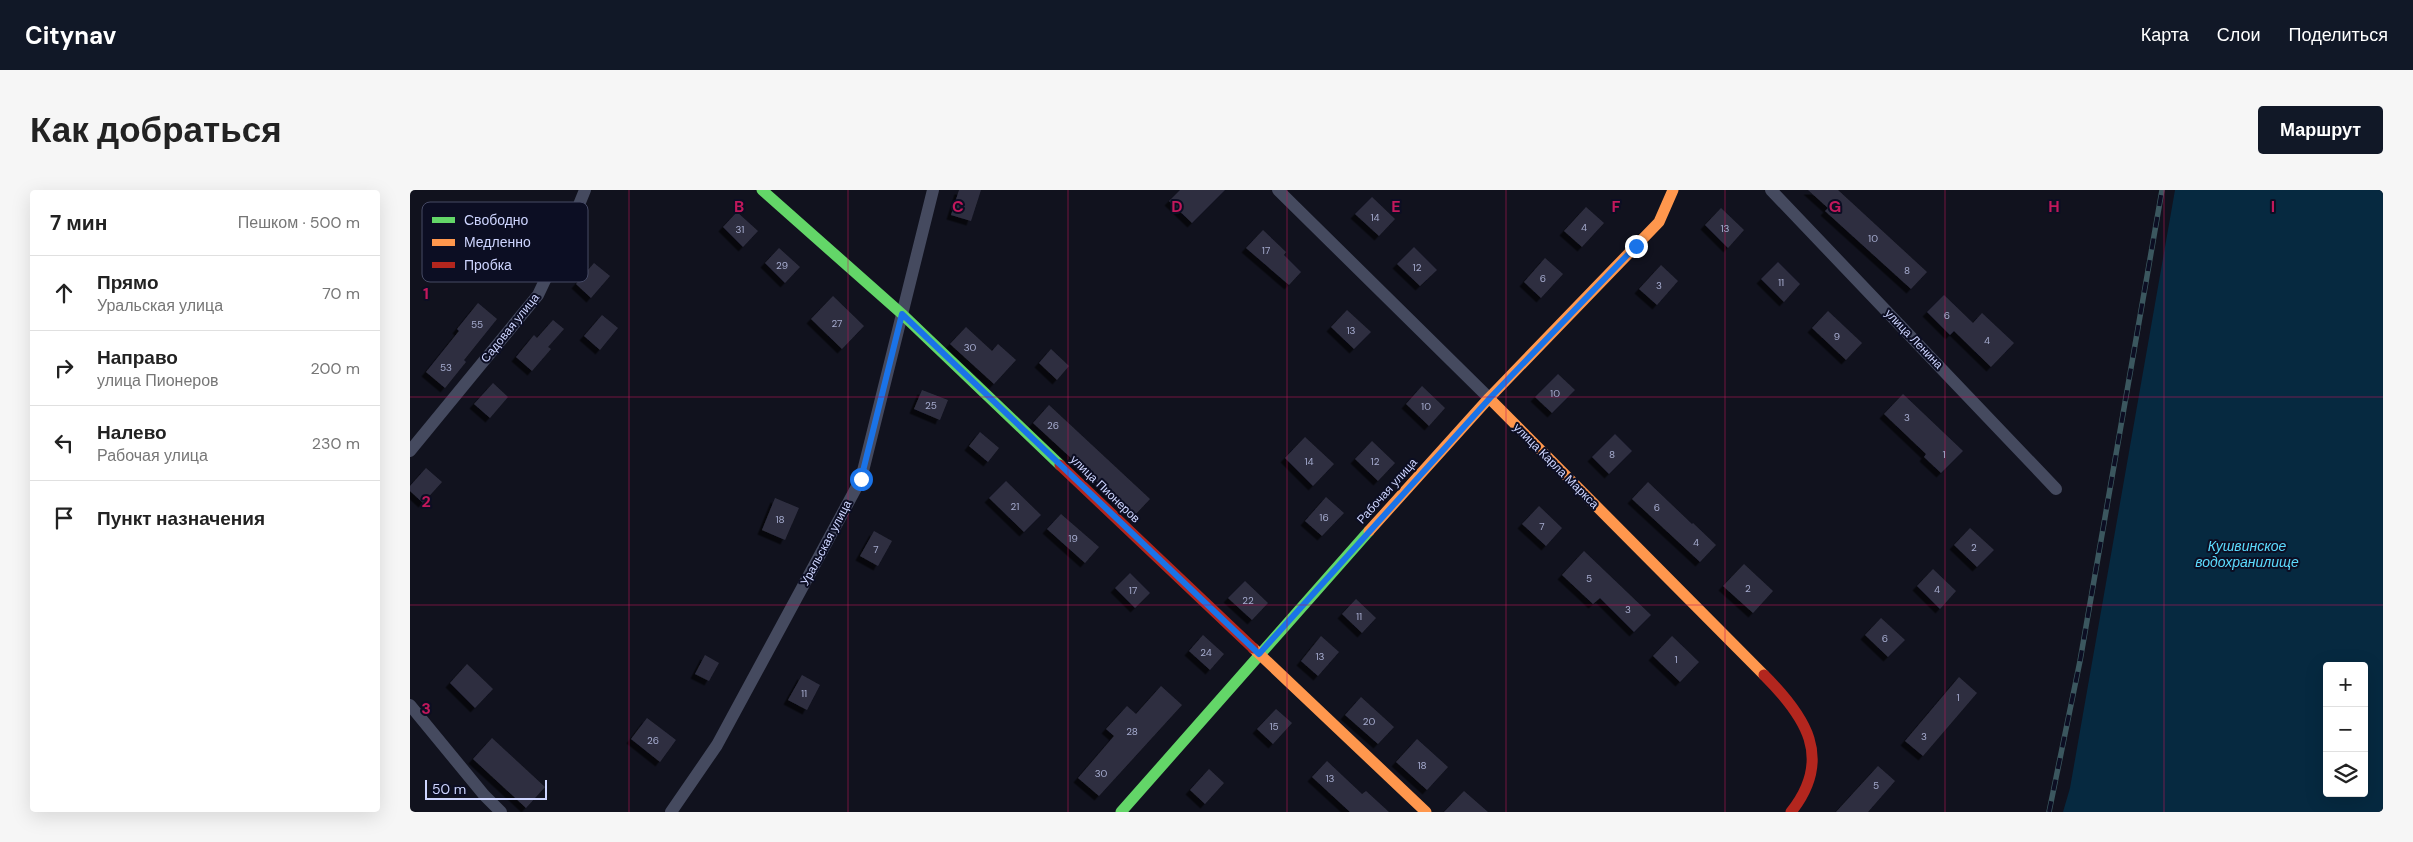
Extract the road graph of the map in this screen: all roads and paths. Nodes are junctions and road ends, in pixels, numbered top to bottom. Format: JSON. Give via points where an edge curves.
{"nodes":[{"id":1,"x":585,"y":190,"type":"edge"},
{"id":2,"x":762,"y":190,"type":"edge"},
{"id":3,"x":933,"y":190,"type":"edge"},
{"id":4,"x":1278,"y":190,"type":"edge"},
{"id":5,"x":1673,"y":190,"type":"edge"},
{"id":6,"x":1771,"y":190,"type":"edge"},
{"id":7,"x":580,"y":202,"type":"edge"},
{"id":8,"x":544,"y":282,"type":"edge"},
{"id":9,"x":902,"y":314,"type":"junction"},
{"id":10,"x":1490,"y":398,"type":"junction"},
{"id":11,"x":410,"y":451,"type":"edge"},
{"id":12,"x":2056,"y":488,"type":"dead end"},
{"id":13,"x":1259,"y":654,"type":"junction"},
{"id":14,"x":410,"y":705,"type":"edge"},
{"id":15,"x":502,"y":812,"type":"edge"},
{"id":16,"x":671,"y":812,"type":"edge"},
{"id":17,"x":1121,"y":812,"type":"edge"},
{"id":18,"x":1426,"y":812,"type":"edge"},
{"id":19,"x":1791,"y":812,"type":"edge"}],
"edges":[{"from":1,"to":7,"type":"street","name":"Садовая улица"},
{"from":2,"to":9,"type":"street","name":"улица Пионеров"},
{"from":3,"to":9,"type":"street","name":"Уральская улица"},
{"from":4,"to":10,"type":"street","name":"улица Карла Маркса"},
{"from":5,"to":10,"type":"street","name":"Рабочая улица","via":[[1659,222]]},
{"from":6,"to":12,"type":"street","name":"улица Ленина"},
{"from":8,"to":11,"type":"street","name":"Садовая улица","via":[[538,295]]},
{"from":9,"to":13,"type":"street","name":"улица Пионеров"},
{"from":9,"to":16,"type":"street","name":"Уральская улица","via":[[861,479],[717,746]]},
{"from":10,"to":13,"type":"street","name":"Рабочая улица"},
{"from":10,"to":19,"type":"street","name":"улица Карла Маркса","via":[[1767,678],[1800,716],[1809,735],[1811,778],[1800,803]]},
{"from":13,"to":17,"type":"street","name":"Рабочая улица"},
{"from":13,"to":18,"type":"street","name":"улица Пионеров"},
{"from":14,"to":15,"type":"street","via":[[484,795]]}]}
